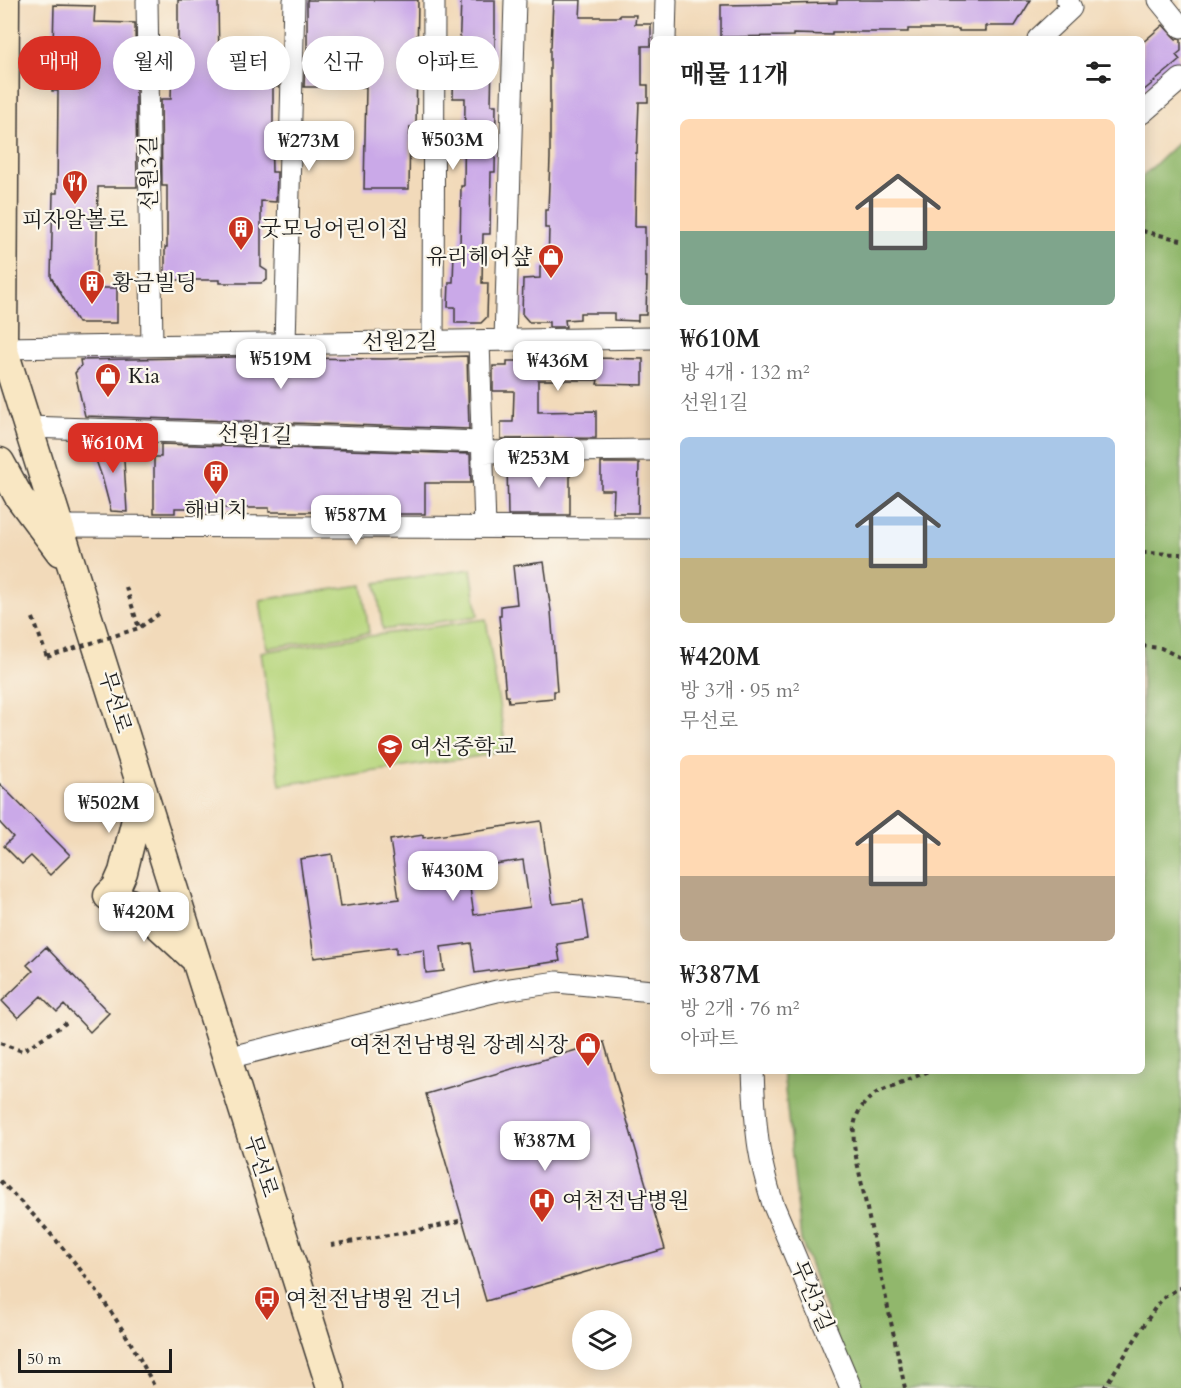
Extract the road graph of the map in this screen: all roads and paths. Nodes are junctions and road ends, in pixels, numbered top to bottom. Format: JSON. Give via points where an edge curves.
{"nodes":[{"id":1,"x":5,"y":0,"type":"edge"},
{"id":2,"x":147,"y":0,"type":"edge"},
{"id":3,"x":294,"y":0,"type":"edge"},
{"id":4,"x":434,"y":0,"type":"edge"},
{"id":5,"x":515,"y":0,"type":"edge"},
{"id":6,"x":666,"y":0,"type":"edge"},
{"id":7,"x":1159,"y":0,"type":"edge"},
{"id":8,"x":1073,"y":3,"type":"edge"},
{"id":9,"x":1181,"y":27,"type":"edge"},
{"id":10,"x":665,"y":36,"type":"edge"},
{"id":11,"x":1041,"y":36,"type":"edge"},
{"id":12,"x":1181,"y":79,"type":"edge"},
{"id":13,"x":1145,"y":110,"type":"edge"},
{"id":14,"x":2,"y":176,"type":"edge"},
{"id":15,"x":1145,"y":232,"type":"edge"},
{"id":16,"x":1181,"y":240,"type":"edge"},
{"id":17,"x":650,"y":338,"type":"edge"},
{"id":18,"x":479,"y":340,"type":"junction"},
{"id":19,"x":505,"y":340,"type":"junction"},
{"id":20,"x":433,"y":341,"type":"junction"},
{"id":21,"x":285,"y":343,"type":"junction"},
{"id":22,"x":152,"y":345,"type":"junction"},
{"id":23,"x":2,"y":348,"type":"edge"},
{"id":24,"x":28,"y":427,"type":"junction"},
{"id":25,"x":482,"y":447,"type":"junction"},
{"id":26,"x":650,"y":450,"type":"edge"},
{"id":27,"x":0,"y":462,"type":"edge"},
{"id":28,"x":59,"y":526,"type":"junction"},
{"id":29,"x":485,"y":527,"type":"junction"},
{"id":30,"x":650,"y":528,"type":"edge"},
{"id":31,"x":1145,"y":553,"type":"edge"},
{"id":32,"x":1181,"y":554,"type":"edge"},
{"id":33,"x":74,"y":571,"type":"junction"},
{"id":34,"x":126,"y":587,"type":"dead end"},
{"id":35,"x":160,"y":613,"type":"dead end"},
{"id":36,"x":33,"y":618,"type":"dead end"},
{"id":37,"x":139,"y":628,"type":"junction"},
{"id":38,"x":1145,"y":646,"type":"edge"},
{"id":39,"x":1181,"y":658,"type":"edge"},
{"id":40,"x":143,"y":791,"type":"junction"},
{"id":41,"x":197,"y":961,"type":"junction"},
{"id":42,"x":650,"y":991,"type":"edge"},
{"id":43,"x":66,"y":1023,"type":"dead end"},
{"id":44,"x":0,"y":1043,"type":"edge"},
{"id":45,"x":227,"y":1058,"type":"junction"},
{"id":46,"x":753,"y":1074,"type":"edge"},
{"id":47,"x":922,"y":1074,"type":"edge"},
{"id":48,"x":0,"y":1182,"type":"edge"},
{"id":49,"x":463,"y":1220,"type":"dead end"},
{"id":50,"x":331,"y":1245,"type":"dead end"},
{"id":51,"x":1181,"y":1287,"type":"edge"},
{"id":52,"x":155,"y":1388,"type":"edge"},
{"id":53,"x":331,"y":1388,"type":"edge"},
{"id":54,"x":850,"y":1388,"type":"edge"},
{"id":55,"x":905,"y":1388,"type":"edge"},
{"id":56,"x":1104,"y":1388,"type":"edge"}],
"edges":[{"from":1,"to":14,"type":"street","name":"무선로"},
{"from":2,"to":22,"type":"street","name":"선원3길"},
{"from":3,"to":21,"type":"street"},
{"from":4,"to":20,"type":"street"},
{"from":5,"to":19,"type":"street"},
{"from":6,"to":10,"type":"street"},
{"from":7,"to":9,"type":"street"},
{"from":8,"to":11,"type":"street"},
{"from":12,"to":13,"type":"street"},
{"from":14,"to":23,"type":"street","name":"무선로"},
{"from":15,"to":16,"type":"path"},
{"from":17,"to":19,"type":"street","name":"선원2길"},
{"from":18,"to":19,"type":"street","name":"선원2길"},
{"from":18,"to":20,"type":"street","name":"선원2길"},
{"from":18,"to":25,"type":"street"},
{"from":20,"to":21,"type":"street","name":"선원2길"},
{"from":21,"to":22,"type":"street","name":"선원2길"},
{"from":22,"to":23,"type":"street","name":"선원2길"},
{"from":23,"to":24,"type":"street","name":"무선로"},
{"from":24,"to":25,"type":"street","name":"선원1길"},
{"from":24,"to":28,"type":"street","name":"무선로"},
{"from":25,"to":26,"type":"street","name":"선원1길"},
{"from":25,"to":29,"type":"street"},
{"from":27,"to":33,"type":"street","via":[[19,497]]},
{"from":28,"to":29,"type":"street"},
{"from":28,"to":33,"type":"street","name":"무선로"},
{"from":29,"to":30,"type":"street"},
{"from":31,"to":32,"type":"path"},
{"from":33,"to":40,"type":"street","name":"무선로"},
{"from":34,"to":37,"type":"path"},
{"from":35,"to":37,"type":"path"},
{"from":36,"to":37,"type":"path","bridge":true,"via":[[47,657]]},
{"from":38,"to":39,"type":"path","via":[[1161,648]]},
{"from":40,"to":41,"type":"street","name":"무선로"},
{"from":40,"to":41,"type":"street","via":[[123,873],[108,896],[141,909]]},
{"from":41,"to":45,"type":"street","name":"무선로"},
{"from":42,"to":45,"type":"street","via":[[557,982],[497,991]]},
{"from":43,"to":44,"type":"path","via":[[22,1051]]},
{"from":45,"to":53,"type":"street","name":"무선로"},
{"from":46,"to":54,"type":"street","name":"무선3길","via":[[759,1149],[773,1204]]},
{"from":47,"to":55,"type":"path","via":[[869,1098],[853,1126],[856,1157]]},
{"from":48,"to":52,"type":"path","via":[[87,1277]]},
{"from":49,"to":50,"type":"path"},
{"from":51,"to":56,"type":"path","via":[[1155,1308]]}]}
